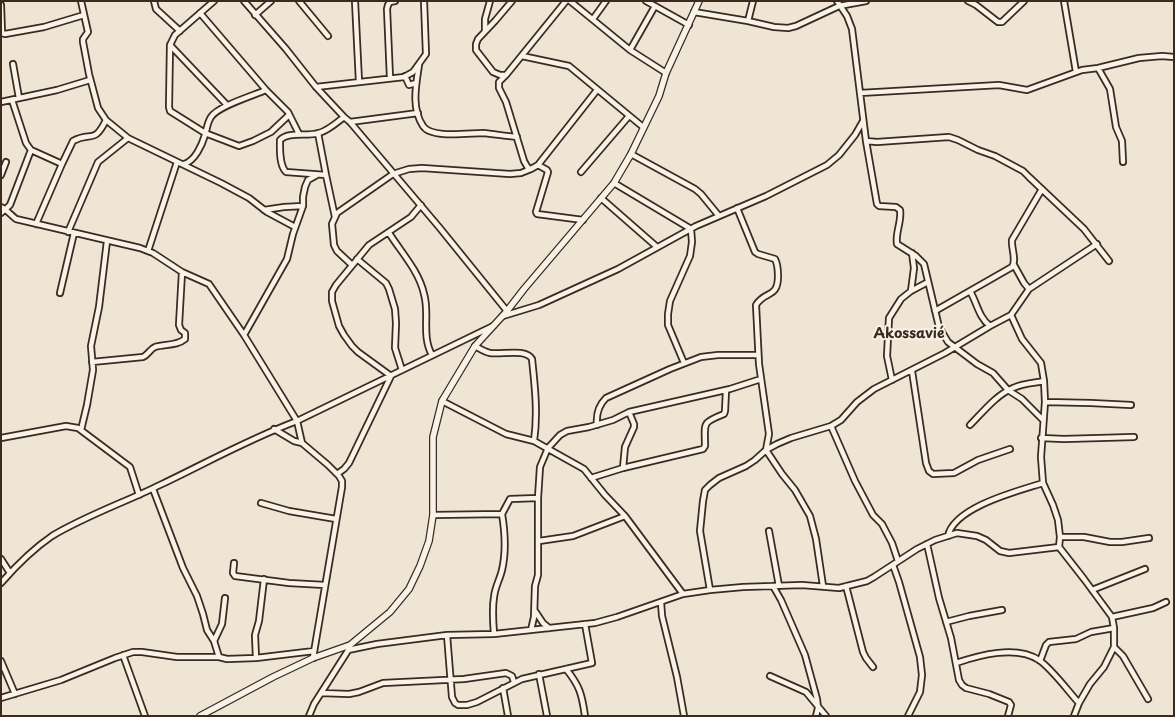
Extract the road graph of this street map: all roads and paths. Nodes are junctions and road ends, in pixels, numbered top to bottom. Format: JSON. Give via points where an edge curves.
{"nodes":[{"id":1,"x":81,"y":1,"type":"edge"},
{"id":2,"x":154,"y":1,"type":"edge"},
{"id":3,"x":214,"y":1,"type":"edge"},
{"id":4,"x":244,"y":1,"type":"edge"},
{"id":5,"x":271,"y":1,"type":"edge"},
{"id":6,"x":299,"y":1,"type":"edge"},
{"id":7,"x":355,"y":1,"type":"edge"},
{"id":8,"x":395,"y":1,"type":"edge"},
{"id":9,"x":424,"y":1,"type":"edge"},
{"id":10,"x":490,"y":1,"type":"edge"},
{"id":11,"x":512,"y":1,"type":"edge"},
{"id":12,"x":566,"y":1,"type":"edge"},
{"id":13,"x":570,"y":1,"type":"edge"},
{"id":14,"x":606,"y":1,"type":"edge"},
{"id":15,"x":646,"y":1,"type":"edge"},
{"id":16,"x":699,"y":1,"type":"edge"},
{"id":17,"x":753,"y":1,"type":"edge"},
{"id":18,"x":866,"y":1,"type":"edge"},
{"id":19,"x":968,"y":1,"type":"edge"},
{"id":20,"x":1024,"y":1,"type":"edge"},
{"id":21,"x":1064,"y":1,"type":"edge"},
{"id":22,"x":838,"y":3,"type":"edge"},
{"id":23,"x":1,"y":6,"type":"edge"},
{"id":24,"x":655,"y":6,"type":"junction"},
{"id":25,"x":694,"y":12,"type":"junction"},
{"id":26,"x":200,"y":13,"type":"junction"},
{"id":27,"x":84,"y":15,"type":"junction"},
{"id":28,"x":255,"y":16,"type":"junction"},
{"id":29,"x":593,"y":19,"type":"junction"},
{"id":30,"x":748,"y":21,"type":"junction"},
{"id":31,"x":689,"y":24,"type":"junction"},
{"id":32,"x":180,"y":31,"type":"junction"},
{"id":33,"x":485,"y":31,"type":"junction"},
{"id":34,"x":328,"y":36,"type":"dead end"},
{"id":35,"x":170,"y":45,"type":"junction"},
{"id":36,"x":630,"y":50,"type":"junction"},
{"id":37,"x":522,"y":56,"type":"junction"},
{"id":38,"x":1174,"y":57,"type":"edge"},
{"id":39,"x":13,"y":64,"type":"dead end"},
{"id":40,"x":419,"y":65,"type":"junction"},
{"id":41,"x":1098,"y":68,"type":"junction"},
{"id":42,"x":1076,"y":72,"type":"junction"},
{"id":43,"x":666,"y":73,"type":"junction"},
{"id":44,"x":506,"y":75,"type":"junction"},
{"id":45,"x":405,"y":76,"type":"junction"},
{"id":46,"x":390,"y":78,"type":"junction"},
{"id":47,"x":90,"y":80,"type":"junction"},
{"id":48,"x":359,"y":82,"type":"junction"},
{"id":49,"x":416,"y":82,"type":"junction"},
{"id":50,"x":316,"y":87,"type":"junction"},
{"id":51,"x":266,"y":90,"type":"junction"},
{"id":52,"x":597,"y":90,"type":"junction"},
{"id":53,"x":860,"y":93,"type":"junction"},
{"id":54,"x":19,"y":98,"type":"junction"},
{"id":55,"x":12,"y":100,"type":"junction"},
{"id":56,"x":1,"y":102,"type":"edge"},
{"id":57,"x":227,"y":106,"type":"junction"},
{"id":58,"x":418,"y":113,"type":"junction"},
{"id":59,"x":289,"y":115,"type":"junction"},
{"id":60,"x":629,"y":116,"type":"junction"},
{"id":61,"x":344,"y":117,"type":"junction"},
{"id":62,"x":106,"y":120,"type":"junction"},
{"id":63,"x":864,"y":121,"type":"junction"},
{"id":64,"x":350,"y":122,"type":"junction"},
{"id":65,"x":643,"y":127,"type":"junction"},
{"id":66,"x":205,"y":133,"type":"junction"},
{"id":67,"x":318,"y":133,"type":"junction"},
{"id":68,"x":299,"y":134,"type":"junction"},
{"id":69,"x":517,"y":137,"type":"junction"},
{"id":70,"x":128,"y":138,"type":"junction"},
{"id":71,"x":866,"y":141,"type":"junction"},
{"id":72,"x":31,"y":150,"type":"junction"},
{"id":73,"x":631,"y":154,"type":"junction"},
{"id":74,"x":6,"y":162,"type":"dead end"},
{"id":75,"x":177,"y":162,"type":"junction"},
{"id":76,"x":1124,"y":162,"type":"dead end"},
{"id":77,"x":62,"y":164,"type":"junction"},
{"id":78,"x":184,"y":164,"type":"junction"},
{"id":79,"x":538,"y":165,"type":"junction"},
{"id":80,"x":531,"y":169,"type":"junction"},
{"id":81,"x":581,"y":172,"type":"dead end"},
{"id":82,"x":317,"y":174,"type":"junction"},
{"id":83,"x":393,"y":174,"type":"junction"},
{"id":84,"x":1,"y":175,"type":"edge"},
{"id":85,"x":326,"y":175,"type":"junction"},
{"id":86,"x":614,"y":183,"type":"junction"},
{"id":87,"x":1042,"y":189,"type":"junction"},
{"id":88,"x":601,"y":198,"type":"junction"},
{"id":89,"x":303,"y":206,"type":"junction"},
{"id":90,"x":421,"y":206,"type":"junction"},
{"id":91,"x":1,"y":207,"type":"edge"},
{"id":92,"x":736,"y":208,"type":"junction"},
{"id":93,"x":6,"y":210,"type":"junction"},
{"id":94,"x":264,"y":210,"type":"junction"},
{"id":95,"x":1,"y":212,"type":"edge"},
{"id":96,"x":719,"y":216,"type":"junction"},
{"id":97,"x":336,"y":217,"type":"junction"},
{"id":98,"x":583,"y":220,"type":"junction"},
{"id":99,"x":36,"y":224,"type":"junction"},
{"id":100,"x":295,"y":227,"type":"junction"},
{"id":101,"x":691,"y":229,"type":"junction"},
{"id":102,"x":71,"y":232,"type":"junction"},
{"id":103,"x":389,"y":232,"type":"junction"},
{"id":104,"x":107,"y":241,"type":"junction"},
{"id":105,"x":1097,"y":244,"type":"junction"},
{"id":106,"x":657,"y":247,"type":"junction"},
{"id":107,"x":148,"y":251,"type":"junction"},
{"id":108,"x":912,"y":253,"type":"junction"},
{"id":109,"x":357,"y":259,"type":"junction"},
{"id":110,"x":1109,"y":261,"type":"dead end"},
{"id":111,"x":352,"y":265,"type":"junction"},
{"id":112,"x":1014,"y":265,"type":"junction"},
{"id":113,"x":182,"y":272,"type":"junction"},
{"id":114,"x":928,"y":282,"type":"junction"},
{"id":115,"x":1029,"y":289,"type":"junction"},
{"id":116,"x":912,"y":291,"type":"junction"},
{"id":117,"x":970,"y":291,"type":"junction"},
{"id":118,"x":60,"y":293,"type":"dead end"},
{"id":119,"x":507,"y":311,"type":"junction"},
{"id":120,"x":935,"y":311,"type":"junction"},
{"id":121,"x":1011,"y":315,"type":"junction"},
{"id":122,"x":502,"y":317,"type":"junction"},
{"id":123,"x":493,"y":326,"type":"junction"},
{"id":124,"x":990,"y":326,"type":"junction"},
{"id":125,"x":244,"y":335,"type":"junction"},
{"id":126,"x":475,"y":346,"type":"junction"},
{"id":127,"x":955,"y":347,"type":"junction"},
{"id":128,"x":432,"y":355,"type":"junction"},
{"id":129,"x":758,"y":355,"type":"junction"},
{"id":130,"x":92,"y":362,"type":"junction"},
{"id":131,"x":684,"y":363,"type":"junction"},
{"id":132,"x":402,"y":370,"type":"junction"},
{"id":133,"x":912,"y":370,"type":"junction"},
{"id":134,"x":391,"y":376,"type":"junction"},
{"id":135,"x":760,"y":379,"type":"junction"},
{"id":136,"x":892,"y":380,"type":"junction"},
{"id":137,"x":1044,"y":381,"type":"junction"},
{"id":138,"x":726,"y":390,"type":"junction"},
{"id":139,"x":1008,"y":390,"type":"junction"},
{"id":140,"x":442,"y":401,"type":"junction"},
{"id":141,"x":1045,"y":402,"type":"junction"},
{"id":142,"x":1131,"y":405,"type":"dead end"},
{"id":143,"x":628,"y":412,"type":"junction"},
{"id":144,"x":1043,"y":420,"type":"junction"},
{"id":145,"x":297,"y":421,"type":"junction"},
{"id":146,"x":597,"y":424,"type":"junction"},
{"id":147,"x":970,"y":425,"type":"dead end"},
{"id":148,"x":831,"y":426,"type":"junction"},
{"id":149,"x":274,"y":429,"type":"junction"},
{"id":150,"x":80,"y":430,"type":"junction"},
{"id":151,"x":1134,"y":437,"type":"dead end"},
{"id":152,"x":1,"y":438,"type":"edge"},
{"id":153,"x":1041,"y":438,"type":"junction"},
{"id":154,"x":534,"y":441,"type":"junction"},
{"id":155,"x":302,"y":443,"type":"junction"},
{"id":156,"x":548,"y":448,"type":"junction"},
{"id":157,"x":1010,"y":449,"type":"dead end"},
{"id":158,"x":766,"y":450,"type":"junction"},
{"id":159,"x":623,"y":468,"type":"junction"},
{"id":160,"x":337,"y":474,"type":"junction"},
{"id":161,"x":591,"y":478,"type":"junction"},
{"id":162,"x":1043,"y":483,"type":"junction"},
{"id":163,"x":153,"y":489,"type":"junction"},
{"id":164,"x":139,"y":495,"type":"junction"},
{"id":165,"x":538,"y":498,"type":"junction"},
{"id":166,"x":261,"y":503,"type":"dead end"},
{"id":167,"x":432,"y":514,"type":"junction"},
{"id":168,"x":502,"y":514,"type":"junction"},
{"id":169,"x":625,"y":516,"type":"junction"},
{"id":170,"x":336,"y":519,"type":"junction"},
{"id":171,"x":769,"y":531,"type":"dead end"},
{"id":172,"x":948,"y":536,"type":"junction"},
{"id":173,"x":1060,"y":537,"type":"junction"},
{"id":174,"x":1149,"y":538,"type":"dead end"},
{"id":175,"x":539,"y":541,"type":"junction"},
{"id":176,"x":927,"y":544,"type":"junction"},
{"id":177,"x":1059,"y":547,"type":"junction"},
{"id":178,"x":1,"y":559,"type":"edge"},
{"id":179,"x":898,"y":561,"type":"junction"},
{"id":180,"x":234,"y":563,"type":"dead end"},
{"id":181,"x":893,"y":565,"type":"junction"},
{"id":182,"x":1145,"y":569,"type":"dead end"},
{"id":183,"x":10,"y":573,"type":"junction"},
{"id":184,"x":264,"y":580,"type":"junction"},
{"id":185,"x":1,"y":583,"type":"edge"},
{"id":186,"x":326,"y":585,"type":"junction"},
{"id":187,"x":773,"y":586,"type":"junction"},
{"id":188,"x":779,"y":586,"type":"junction"},
{"id":189,"x":823,"y":586,"type":"junction"},
{"id":190,"x":846,"y":586,"type":"junction"},
{"id":191,"x":710,"y":590,"type":"junction"},
{"id":192,"x":1092,"y":590,"type":"junction"},
{"id":193,"x":683,"y":594,"type":"junction"},
{"id":194,"x":225,"y":598,"type":"dead end"},
{"id":195,"x":661,"y":602,"type":"junction"},
{"id":196,"x":1166,"y":602,"type":"dead end"},
{"id":197,"x":534,"y":609,"type":"junction"},
{"id":198,"x":1002,"y":610,"type":"dead end"},
{"id":199,"x":1112,"y":617,"type":"junction"},
{"id":200,"x":946,"y":622,"type":"junction"},
{"id":201,"x":585,"y":624,"type":"junction"},
{"id":202,"x":549,"y":628,"type":"junction"},
{"id":203,"x":1114,"y":628,"type":"junction"},
{"id":204,"x":531,"y":630,"type":"junction"},
{"id":205,"x":494,"y":634,"type":"junction"},
{"id":206,"x":447,"y":635,"type":"junction"},
{"id":207,"x":214,"y":641,"type":"junction"},
{"id":208,"x":1114,"y":647,"type":"junction"},
{"id":209,"x":349,"y":648,"type":"junction"},
{"id":210,"x":314,"y":651,"type":"junction"},
{"id":211,"x":123,"y":655,"type":"junction"},
{"id":212,"x":219,"y":657,"type":"junction"},
{"id":213,"x":256,"y":658,"type":"junction"},
{"id":214,"x":313,"y":658,"type":"junction"},
{"id":215,"x":1,"y":661,"type":"edge"},
{"id":216,"x":1040,"y":661,"type":"junction"},
{"id":217,"x":956,"y":663,"type":"junction"},
{"id":218,"x":873,"y":667,"type":"dead end"},
{"id":219,"x":566,"y":669,"type":"junction"},
{"id":220,"x":539,"y":674,"type":"junction"},
{"id":221,"x":770,"y":676,"type":"dead end"},
{"id":222,"x":450,"y":679,"type":"junction"},
{"id":223,"x":514,"y":682,"type":"junction"},
{"id":224,"x":503,"y":688,"type":"junction"},
{"id":225,"x":321,"y":693,"type":"junction"},
{"id":226,"x":15,"y":694,"type":"junction"},
{"id":227,"x":1,"y":698,"type":"edge"},
{"id":228,"x":1148,"y":700,"type":"dead end"},
{"id":229,"x":1079,"y":703,"type":"junction"},
{"id":230,"x":818,"y":708,"type":"junction"},
{"id":231,"x":145,"y":716,"type":"edge"},
{"id":232,"x":200,"y":716,"type":"edge"},
{"id":233,"x":309,"y":716,"type":"edge"},
{"id":234,"x":508,"y":716,"type":"edge"},
{"id":235,"x":547,"y":716,"type":"edge"},
{"id":236,"x":586,"y":716,"type":"edge"},
{"id":237,"x":684,"y":716,"type":"edge"},
{"id":238,"x":816,"y":716,"type":"edge"},
{"id":239,"x":826,"y":716,"type":"edge"},
{"id":240,"x":908,"y":716,"type":"edge"},
{"id":241,"x":1008,"y":716,"type":"edge"},
{"id":242,"x":1074,"y":716,"type":"edge"}],
"edges":[{"from":1,"to":27,"type":"street"},
{"from":2,"to":32,"type":"street","via":[[156,9]]},
{"from":3,"to":26,"type":"street"},
{"from":4,"to":28,"type":"street"},
{"from":5,"to":28,"type":"street"},
{"from":6,"to":34,"type":"street"},
{"from":7,"to":48,"type":"street"},
{"from":8,"to":46,"type":"street","via":[[390,2],[387,9]]},
{"from":9,"to":40,"type":"street","via":[[426,54]]},
{"from":10,"to":33,"type":"street"},
{"from":11,"to":33,"type":"street"},
{"from":12,"to":37,"type":"street"},
{"from":13,"to":29,"type":"street"},
{"from":14,"to":29,"type":"street"},
{"from":15,"to":24,"type":"street"},
{"from":16,"to":25,"type":"street"},
{"from":17,"to":30,"type":"street"},
{"from":18,"to":22,"type":"street"},
{"from":19,"to":20,"type":"street","via":[[998,22],[1002,22]]},
{"from":21,"to":42,"type":"street"},
{"from":22,"to":30,"type":"street","via":[[788,28]]},
{"from":22,"to":53,"type":"street","via":[[852,29]]},
{"from":23,"to":27,"type":"street","via":[[2,33],[5,34],[44,27]]},
{"from":24,"to":31,"type":"street"},
{"from":24,"to":36,"type":"street"},
{"from":25,"to":30,"type":"street"},
{"from":25,"to":31,"type":"street"},
{"from":26,"to":32,"type":"street"},
{"from":26,"to":51,"type":"street"},
{"from":27,"to":47,"type":"street","via":[[88,32],[83,42]]},
{"from":28,"to":50,"type":"street","via":[[286,49]]},
{"from":29,"to":36,"type":"street"},
{"from":31,"to":43,"type":"street"},
{"from":32,"to":35,"type":"street"},
{"from":33,"to":44,"type":"street","via":[[478,39],[476,50],[493,72]]},
{"from":35,"to":57,"type":"street"},
{"from":35,"to":66,"type":"street","via":[[170,110]]},
{"from":36,"to":43,"type":"street"},
{"from":37,"to":44,"type":"street"},
{"from":37,"to":52,"type":"street","via":[[569,66]]},
{"from":38,"to":41,"type":"street","via":[[1139,58]]},
{"from":39,"to":54,"type":"street"},
{"from":40,"to":45,"type":"street"},
{"from":40,"to":49,"type":"street"},
{"from":41,"to":42,"type":"street"},
{"from":41,"to":76,"type":"street","via":[[1110,89]]},
{"from":42,"to":53,"type":"street","via":[[1027,90],[999,85]]},
{"from":43,"to":65,"type":"street","via":[[659,96]]},
{"from":44,"to":69,"type":"street","via":[[499,82],[499,88]]},
{"from":45,"to":46,"type":"street"},
{"from":45,"to":49,"type":"street","via":[[409,85]]},
{"from":46,"to":48,"type":"street"},
{"from":47,"to":54,"type":"street"},
{"from":47,"to":62,"type":"street","via":[[98,108]]},
{"from":48,"to":50,"type":"street"},
{"from":49,"to":58,"type":"street"},
{"from":50,"to":61,"type":"street"},
{"from":51,"to":57,"type":"street"},
{"from":51,"to":59,"type":"street"},
{"from":52,"to":60,"type":"street"},
{"from":52,"to":79,"type":"street"},
{"from":53,"to":63,"type":"street"},
{"from":54,"to":55,"type":"street"},
{"from":55,"to":56,"type":"street"},
{"from":55,"to":72,"type":"street","via":[[23,138]]},
{"from":57,"to":66,"type":"street","via":[[210,117]]},
{"from":58,"to":64,"type":"street"},
{"from":58,"to":69,"type":"street","via":[[423,126],[432,131],[446,134],[482,133]]},
{"from":59,"to":66,"type":"street","via":[[271,132],[239,146]]},
{"from":59,"to":68,"type":"street"},
{"from":60,"to":65,"type":"street"},
{"from":60,"to":81,"type":"street"},
{"from":61,"to":64,"type":"street"},
{"from":61,"to":67,"type":"street"},
{"from":62,"to":70,"type":"street"},
{"from":62,"to":77,"type":"street","via":[[96,135],[73,141]]},
{"from":63,"to":71,"type":"street"},
{"from":63,"to":92,"type":"street","via":[[839,155],[827,165]]},
{"from":64,"to":83,"type":"street"},
{"from":65,"to":73,"type":"street"},
{"from":66,"to":78,"type":"street","via":[[192,160]]},
{"from":67,"to":68,"type":"street","via":[[306,136]]},
{"from":67,"to":85,"type":"street"},
{"from":68,"to":82,"type":"street","via":[[280,140],[283,169],[289,173]]},
{"from":69,"to":80,"type":"street","via":[[524,161]]},
{"from":70,"to":75,"type":"street"},
{"from":70,"to":102,"type":"street","via":[[98,162]]},
{"from":71,"to":87,"type":"street","via":[[953,137],[1023,171]]},
{"from":71,"to":108,"type":"street","via":[[877,204],[900,210],[897,244]]},
{"from":72,"to":77,"type":"street"},
{"from":72,"to":93,"type":"street"},
{"from":73,"to":86,"type":"street"},
{"from":73,"to":96,"type":"street","via":[[695,189]]},
{"from":74,"to":84,"type":"street"},
{"from":75,"to":78,"type":"street"},
{"from":75,"to":107,"type":"street"},
{"from":77,"to":99,"type":"street"},
{"from":78,"to":94,"type":"street","via":[[248,198]]},
{"from":79,"to":80,"type":"street"},
{"from":79,"to":98,"type":"street","via":[[548,172],[537,214]]},
{"from":80,"to":83,"type":"street","via":[[510,174],[422,168]]},
{"from":82,"to":85,"type":"street"},
{"from":82,"to":89,"type":"street","via":[[306,183]]},
{"from":83,"to":90,"type":"street"},
{"from":83,"to":97,"type":"street","via":[[337,213]]},
{"from":85,"to":97,"type":"street"},
{"from":86,"to":88,"type":"street"},
{"from":86,"to":101,"type":"street"},
{"from":87,"to":105,"type":"street","via":[[1071,215]]},
{"from":87,"to":112,"type":"street","via":[[1012,240]]},
{"from":88,"to":98,"type":"street"},
{"from":88,"to":106,"type":"street"},
{"from":89,"to":94,"type":"street"},
{"from":89,"to":100,"type":"street"},
{"from":90,"to":103,"type":"street","via":[[411,217]]},
{"from":90,"to":119,"type":"street"},
{"from":91,"to":93,"type":"street"},
{"from":92,"to":96,"type":"street"},
{"from":92,"to":129,"type":"street","via":[[755,252],[776,259],[777,263],[778,285],[756,305]]},
{"from":93,"to":95,"type":"street"},
{"from":93,"to":99,"type":"street","via":[[16,219]]},
{"from":94,"to":100,"type":"street"},
{"from":96,"to":101,"type":"street"},
{"from":97,"to":111,"type":"street","via":[[332,224],[334,245]]},
{"from":98,"to":119,"type":"street"},
{"from":99,"to":102,"type":"street"},
{"from":100,"to":125,"type":"street","via":[[287,259]]},
{"from":101,"to":106,"type":"street"},
{"from":101,"to":131,"type":"street","via":[[690,256],[670,301],[668,314],[668,325]]},
{"from":102,"to":104,"type":"street"},
{"from":102,"to":118,"type":"street"},
{"from":103,"to":109,"type":"street","via":[[369,245]]},
{"from":103,"to":128,"type":"street","via":[[412,266],[424,294],[425,327]]},
{"from":104,"to":107,"type":"street"},
{"from":104,"to":130,"type":"street","via":[[99,307],[90,346]]},
{"from":105,"to":110,"type":"street"},
{"from":105,"to":115,"type":"street"},
{"from":106,"to":122,"type":"street","via":[[618,269],[539,305]]},
{"from":107,"to":113,"type":"street"},
{"from":108,"to":114,"type":"street","via":[[924,264]]},
{"from":108,"to":116,"type":"street"},
{"from":109,"to":111,"type":"street"},
{"from":109,"to":132,"type":"street","via":[[386,283],[389,289],[395,316],[395,348]]},
{"from":111,"to":134,"type":"street","via":[[332,292],[339,326],[355,349]]},
{"from":112,"to":115,"type":"street"},
{"from":112,"to":117,"type":"street"},
{"from":113,"to":125,"type":"street","via":[[209,284]]},
{"from":113,"to":130,"type":"street","via":[[179,325],[185,333],[185,339],[181,343],[155,348],[143,358]]},
{"from":114,"to":116,"type":"street"},
{"from":114,"to":120,"type":"street"},
{"from":115,"to":121,"type":"street"},
{"from":116,"to":136,"type":"street","via":[[901,300],[888,320],[887,356]]},
{"from":117,"to":120,"type":"street"},
{"from":117,"to":124,"type":"street","via":[[981,316]]},
{"from":119,"to":122,"type":"street"},
{"from":120,"to":127,"type":"street","via":[[942,334]]},
{"from":121,"to":124,"type":"street"},
{"from":121,"to":137,"type":"street","via":[[1022,339],[1041,364]]},
{"from":122,"to":123,"type":"street"},
{"from":123,"to":126,"type":"street"},
{"from":123,"to":128,"type":"street"},
{"from":124,"to":127,"type":"street"},
{"from":125,"to":145,"type":"street"},
{"from":126,"to":140,"type":"street"},
{"from":126,"to":154,"type":"street","via":[[490,353],[527,354],[532,359],[536,410]]},
{"from":127,"to":133,"type":"street"},
{"from":127,"to":139,"type":"street","via":[[993,373]]},
{"from":128,"to":132,"type":"street"},
{"from":129,"to":131,"type":"street","via":[[718,355]]},
{"from":129,"to":135,"type":"street"},
{"from":130,"to":150,"type":"street","via":[[87,405]]},
{"from":131,"to":146,"type":"street","via":[[606,398],[598,411]]},
{"from":132,"to":134,"type":"street"},
{"from":133,"to":136,"type":"street"},
{"from":133,"to":157,"type":"street","via":[[929,471],[933,474],[954,473],[978,460]]},
{"from":134,"to":145,"type":"street"},
{"from":134,"to":160,"type":"street","via":[[349,463]]},
{"from":135,"to":138,"type":"street"},
{"from":135,"to":158,"type":"street","via":[[769,434]]},
{"from":136,"to":148,"type":"street","via":[[874,389]]},
{"from":137,"to":139,"type":"street"},
{"from":137,"to":141,"type":"street"},
{"from":138,"to":143,"type":"street"},
{"from":138,"to":159,"type":"street","via":[[724,414],[707,421],[705,425],[703,449]]},
{"from":139,"to":144,"type":"street","via":[[1022,399]]},
{"from":139,"to":147,"type":"street"},
{"from":140,"to":154,"type":"street","via":[[506,434]]},
{"from":140,"to":167,"type":"street","via":[[433,437]]},
{"from":141,"to":142,"type":"street"},
{"from":141,"to":144,"type":"street"},
{"from":143,"to":146,"type":"street","via":[[613,420]]},
{"from":143,"to":159,"type":"street","via":[[634,427],[625,447]]},
{"from":144,"to":153,"type":"street"},
{"from":145,"to":149,"type":"street"},
{"from":145,"to":155,"type":"street"},
{"from":146,"to":156,"type":"street","via":[[567,431]]},
{"from":148,"to":158,"type":"street","via":[[791,438]]},
{"from":148,"to":179,"type":"street","via":[[855,481],[873,515],[882,524]]},
{"from":149,"to":155,"type":"street"},
{"from":149,"to":163,"type":"street"},
{"from":150,"to":152,"type":"street","via":[[66,426]]},
{"from":150,"to":164,"type":"street","via":[[130,467]]},
{"from":151,"to":153,"type":"street"},
{"from":153,"to":162,"type":"street"},
{"from":154,"to":156,"type":"street"},
{"from":155,"to":160,"type":"street"},
{"from":156,"to":161,"type":"street","via":[[584,469]]},
{"from":156,"to":165,"type":"street","via":[[540,468]]},
{"from":158,"to":189,"type":"street","via":[[810,516]]},
{"from":158,"to":191,"type":"street","via":[[746,466],[719,478],[705,490],[700,531]]},
{"from":159,"to":161,"type":"street"},
{"from":160,"to":170,"type":"street","via":[[342,481],[342,487]]},
{"from":161,"to":169,"type":"street"},
{"from":162,"to":172,"type":"street","via":[[989,501],[956,520]]},
{"from":162,"to":173,"type":"street","via":[[1058,520]]},
{"from":163,"to":164,"type":"street"},
{"from":163,"to":207,"type":"street","via":[[182,568]]},
{"from":164,"to":183,"type":"street","via":[[78,522],[52,537],[27,555]]},
{"from":165,"to":168,"type":"street","via":[[510,499]]},
{"from":165,"to":175,"type":"street"},
{"from":166,"to":170,"type":"street"},
{"from":167,"to":168,"type":"street"},
{"from":167,"to":209,"type":"street","via":[[429,541],[409,589],[390,612]]},
{"from":168,"to":205,"type":"street","via":[[503,560],[494,596]]},
{"from":169,"to":175,"type":"street","via":[[573,536]]},
{"from":169,"to":193,"type":"street"},
{"from":170,"to":186,"type":"street"},
{"from":171,"to":188,"type":"street"},
{"from":172,"to":176,"type":"street"},
{"from":172,"to":177,"type":"street","via":[[957,533],[977,536],[1000,551],[1009,553]]},
{"from":173,"to":174,"type":"street","via":[[1084,537],[1110,542]]},
{"from":173,"to":177,"type":"street"},
{"from":175,"to":197,"type":"street","via":[[539,569]]},
{"from":176,"to":179,"type":"street"},
{"from":176,"to":200,"type":"street"},
{"from":177,"to":192,"type":"street"},
{"from":178,"to":183,"type":"street"},
{"from":179,"to":181,"type":"street"},
{"from":180,"to":184,"type":"street","via":[[235,576]]},
{"from":181,"to":190,"type":"street","via":[[870,579]]},
{"from":181,"to":240,"type":"street","via":[[920,657],[922,675],[920,692]]},
{"from":182,"to":192,"type":"street"},
{"from":183,"to":185,"type":"street"},
{"from":184,"to":186,"type":"street"},
{"from":184,"to":213,"type":"street","via":[[255,635]]},
{"from":186,"to":210,"type":"street"},
{"from":187,"to":188,"type":"street"},
{"from":187,"to":191,"type":"street"},
{"from":187,"to":230,"type":"street","via":[[782,600],[805,655]]},
{"from":188,"to":189,"type":"street"},
{"from":189,"to":190,"type":"street"},
{"from":190,"to":218,"type":"street","via":[[863,652]]},
{"from":191,"to":193,"type":"street"},
{"from":192,"to":199,"type":"street"},
{"from":193,"to":195,"type":"street"},
{"from":194,"to":207,"type":"street","via":[[222,624]]},
{"from":195,"to":201,"type":"street","via":[[617,617]]},
{"from":195,"to":237,"type":"street"},
{"from":196,"to":199,"type":"street","via":[[1153,608]]},
{"from":197,"to":202,"type":"street","via":[[542,623]]},
{"from":197,"to":204,"type":"street"},
{"from":198,"to":200,"type":"street"},
{"from":199,"to":203,"type":"street"},
{"from":200,"to":217,"type":"street"},
{"from":201,"to":202,"type":"street"},
{"from":201,"to":219,"type":"street","via":[[592,663]]},
{"from":202,"to":204,"type":"street"},
{"from":203,"to":208,"type":"street"},
{"from":203,"to":216,"type":"street","via":[[1091,632],[1076,639],[1049,642]]},
{"from":204,"to":205,"type":"street"},
{"from":205,"to":206,"type":"street"},
{"from":206,"to":209,"type":"street"},
{"from":206,"to":222,"type":"street"},
{"from":207,"to":212,"type":"street"},
{"from":208,"to":228,"type":"street","via":[[1123,656]]},
{"from":208,"to":229,"type":"street","via":[[1104,667]]},
{"from":209,"to":214,"type":"street"},
{"from":209,"to":225,"type":"street"},
{"from":210,"to":213,"type":"street"},
{"from":210,"to":214,"type":"street"},
{"from":211,"to":212,"type":"street","via":[[142,652],[177,657]]},
{"from":211,"to":226,"type":"street","via":[[61,680]]},
{"from":211,"to":231,"type":"street"},
{"from":212,"to":213,"type":"street"},
{"from":214,"to":232,"type":"street"},
{"from":215,"to":226,"type":"street"},
{"from":216,"to":217,"type":"street","via":[[1020,652],[1009,652]]},
{"from":216,"to":229,"type":"street"},
{"from":217,"to":241,"type":"street","via":[[959,680],[966,688],[1010,702]]},
{"from":219,"to":220,"type":"street"},
{"from":219,"to":236,"type":"street","via":[[580,690]]},
{"from":220,"to":223,"type":"street"},
{"from":220,"to":235,"type":"street"},
{"from":221,"to":230,"type":"street","via":[[806,692]]},
{"from":222,"to":223,"type":"street","via":[[488,677],[506,673],[512,676]]},
{"from":222,"to":224,"type":"street","via":[[452,697],[458,705],[476,702]]},
{"from":222,"to":225,"type":"street","via":[[383,683],[350,694]]},
{"from":223,"to":224,"type":"street"},
{"from":224,"to":234,"type":"street"},
{"from":225,"to":233,"type":"street"},
{"from":226,"to":227,"type":"street"},
{"from":229,"to":242,"type":"street"},
{"from":230,"to":238,"type":"street"},
{"from":230,"to":239,"type":"street"}]}
